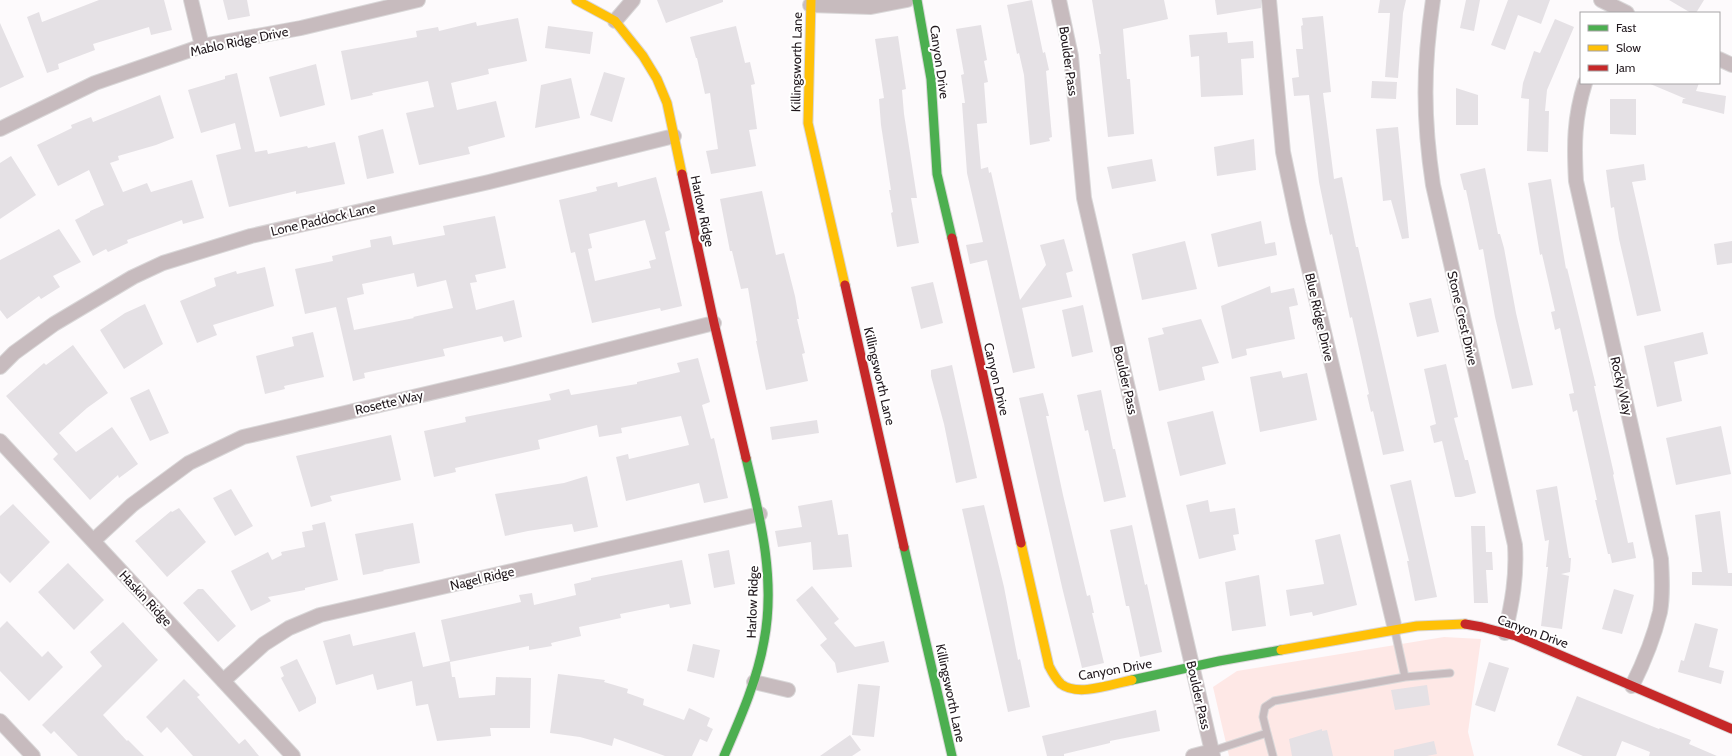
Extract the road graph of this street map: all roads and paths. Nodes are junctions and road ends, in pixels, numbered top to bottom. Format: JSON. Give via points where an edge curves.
{"nodes":[{"id":1,"x":191,"y":0,"type":"edge"},
{"id":2,"x":418,"y":0,"type":"edge"},
{"id":3,"x":576,"y":0,"type":"edge"},
{"id":4,"x":633,"y":0,"type":"edge"},
{"id":5,"x":907,"y":0,"type":"edge"},
{"id":6,"x":917,"y":0,"type":"edge"},
{"id":7,"x":1059,"y":0,"type":"edge"},
{"id":8,"x":1269,"y":0,"type":"edge"},
{"id":9,"x":1433,"y":0,"type":"edge"},
{"id":10,"x":1601,"y":0,"type":"edge"},
{"id":11,"x":811,"y":3,"type":"edge"},
{"id":12,"x":1622,"y":9,"type":"edge"},
{"id":13,"x":615,"y":21,"type":"junction"},
{"id":14,"x":202,"y":46,"type":"junction"},
{"id":15,"x":1720,"y":59,"type":"edge"},
{"id":16,"x":1732,"y":65,"type":"edge"},
{"id":17,"x":1585,"y":84,"type":"edge"},
{"id":18,"x":0,"y":129,"type":"edge"},
{"id":19,"x":674,"y":136,"type":"junction"},
{"id":20,"x":714,"y":323,"type":"junction"},
{"id":21,"x":0,"y":367,"type":"edge"},
{"id":22,"x":0,"y":440,"type":"edge"},
{"id":23,"x":760,"y":514,"type":"junction"},
{"id":24,"x":93,"y":541,"type":"junction"},
{"id":25,"x":1395,"y":629,"type":"junction"},
{"id":26,"x":1505,"y":633,"type":"junction"},
{"id":27,"x":1192,"y":667,"type":"junction"},
{"id":28,"x":1450,"y":673,"type":"dead end"},
{"id":29,"x":1405,"y":677,"type":"junction"},
{"id":30,"x":223,"y":681,"type":"junction"},
{"id":31,"x":754,"y":682,"type":"junction"},
{"id":32,"x":1632,"y":686,"type":"junction"},
{"id":33,"x":788,"y":690,"type":"dead end"},
{"id":34,"x":0,"y":721,"type":"edge"},
{"id":35,"x":1732,"y":729,"type":"edge"},
{"id":36,"x":1267,"y":733,"type":"junction"},
{"id":37,"x":1212,"y":754,"type":"edge"},
{"id":38,"x":32,"y":756,"type":"edge"},
{"id":39,"x":293,"y":756,"type":"edge"},
{"id":40,"x":724,"y":756,"type":"edge"},
{"id":41,"x":952,"y":756,"type":"edge"},
{"id":42,"x":1193,"y":756,"type":"edge"},
{"id":43,"x":1272,"y":756,"type":"edge"}],
"edges":[{"from":1,"to":14,"type":"street"},
{"from":2,"to":14,"type":"street","name":"Mablo Ridge Drive","via":[[301,28]]},
{"from":3,"to":13,"type":"street"},
{"from":4,"to":13,"type":"street"},
{"from":5,"to":11,"type":"street","via":[[872,7]]},
{"from":6,"to":27,"type":"street","name":"Canyon Drive","via":[[927,49],[937,174],[1049,666],[1061,685],[1084,690]]},
{"from":7,"to":27,"type":"street","name":"Boulder Pass","via":[[1071,56],[1084,198]]},
{"from":8,"to":25,"type":"street","name":"Blue Ridge Drive","via":[[1283,152]]},
{"from":9,"to":26,"type":"street","name":"Stone Crest Drive","via":[[1425,68],[1427,144],[1433,185],[1515,546],[1515,586]]},
{"from":10,"to":12,"type":"street"},
{"from":11,"to":41,"type":"street","name":"Killingsworth Lane","via":[[808,123]]},
{"from":13,"to":19,"type":"street","name":"Harlow Ridge","via":[[643,56],[657,79],[667,102]]},
{"from":14,"to":18,"type":"street","name":"Mablo Ridge Drive","via":[[95,83]]},
{"from":15,"to":16,"type":"street"},
{"from":17,"to":32,"type":"street","name":"Rocky Way","via":[[1578,105],[1574,142],[1576,181],[1661,559],[1660,612]]},
{"from":19,"to":20,"type":"street","name":"Harlow Ridge"},
{"from":19,"to":21,"type":"street","name":"Lone Paddock Lane","via":[[497,181],[251,236],[163,263],[133,277],[54,324],[14,353]]},
{"from":20,"to":23,"type":"street","name":"Harlow Ridge"},
{"from":20,"to":24,"type":"street","name":"Rosette Way","via":[[243,437],[189,463],[132,505]]},
{"from":22,"to":24,"type":"street","name":"Haskin Ridge"},
{"from":23,"to":30,"type":"street","name":"Nagel Ridge","via":[[320,615],[289,628],[264,644]]},
{"from":23,"to":31,"type":"street","name":"Harlow Ridge","via":[[768,564],[768,601],[762,655]]},
{"from":24,"to":30,"type":"street","name":"Haskin Ridge"},
{"from":25,"to":26,"type":"street","name":"Canyon Drive","via":[[1461,624]]},
{"from":25,"to":27,"type":"street","name":"Canyon Drive"},
{"from":25,"to":29,"type":"lane"},
{"from":26,"to":32,"type":"street","name":"Canyon Drive"},
{"from":27,"to":37,"type":"street","name":"Boulder Pass"},
{"from":28,"to":29,"type":"lane"},
{"from":29,"to":36,"type":"lane","via":[[1274,701],[1265,707],[1263,716]]},
{"from":30,"to":39,"type":"street","name":"Haskin Ridge"},
{"from":31,"to":33,"type":"street"},
{"from":31,"to":40,"type":"street","name":"Harlow Ridge"},
{"from":32,"to":35,"type":"street","name":"Canyon Drive"},
{"from":34,"to":38,"type":"street"},
{"from":36,"to":37,"type":"lane"},
{"from":36,"to":43,"type":"lane"},
{"from":37,"to":42,"type":"street"}]}
